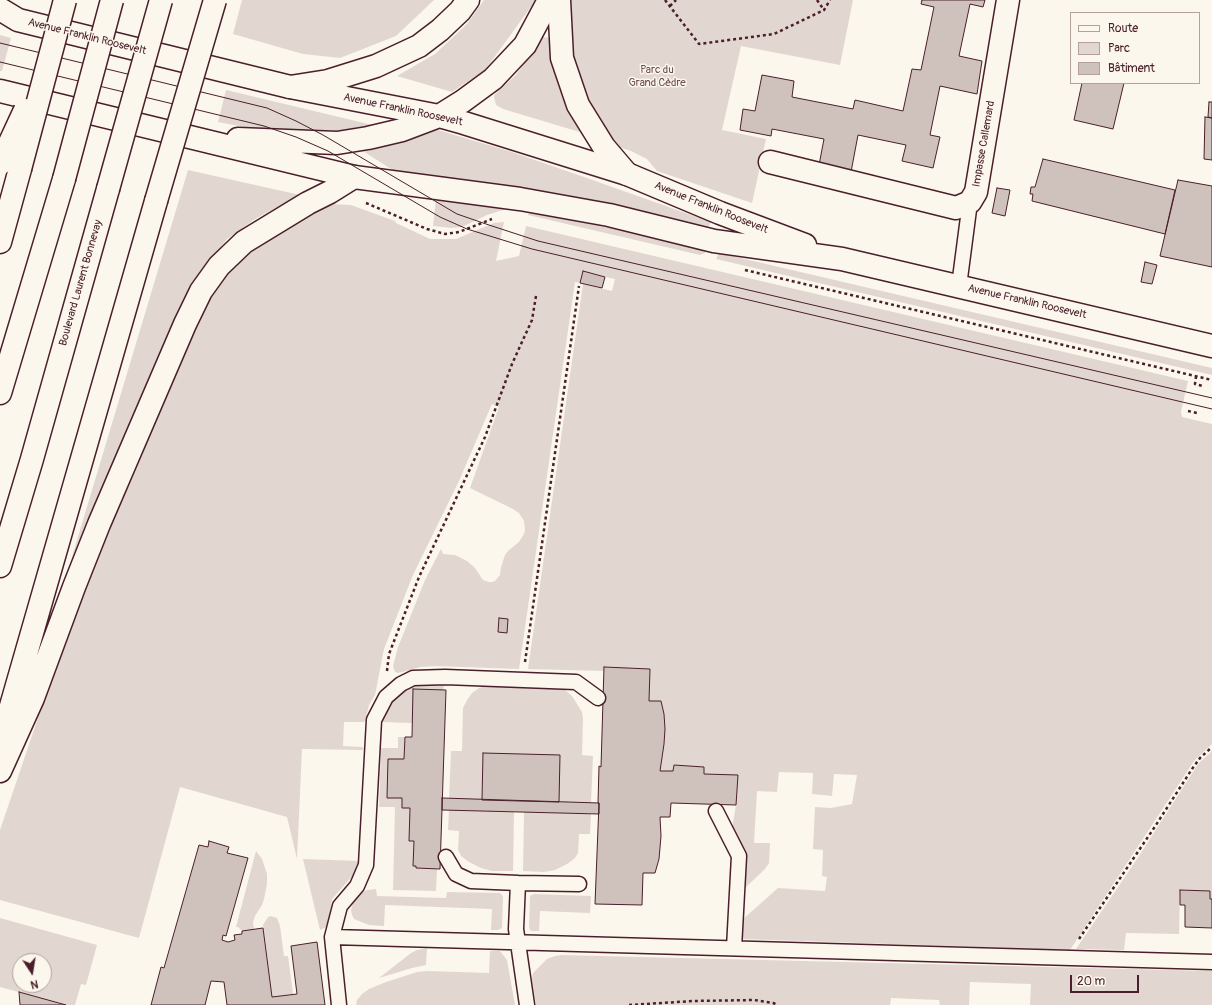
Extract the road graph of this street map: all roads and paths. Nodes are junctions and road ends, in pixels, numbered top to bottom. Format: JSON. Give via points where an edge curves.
{"nodes":[{"id":1,"x":64,"y":0,"type":"edge"},
{"id":2,"x":112,"y":0,"type":"edge"},
{"id":3,"x":162,"y":0,"type":"edge"},
{"id":4,"x":215,"y":0,"type":"edge"},
{"id":5,"x":468,"y":0,"type":"edge"},
{"id":6,"x":549,"y":0,"type":"edge"},
{"id":7,"x":558,"y":0,"type":"edge"},
{"id":8,"x":666,"y":0,"type":"edge"},
{"id":9,"x":676,"y":0,"type":"edge"},
{"id":10,"x":817,"y":0,"type":"edge"},
{"id":11,"x":830,"y":0,"type":"edge"},
{"id":12,"x":1008,"y":0,"type":"edge"},
{"id":13,"x":670,"y":6,"type":"junction"},
{"id":14,"x":0,"y":9,"type":"edge"},
{"id":15,"x":824,"y":10,"type":"junction"},
{"id":16,"x":9,"y":20,"type":"edge"},
{"id":17,"x":290,"y":87,"type":"junction"},
{"id":18,"x":0,"y":91,"type":"edge"},
{"id":19,"x":439,"y":116,"type":"junction"},
{"id":20,"x":183,"y":136,"type":"junction"},
{"id":21,"x":770,"y":162,"type":"dead end"},
{"id":22,"x":10,"y":166,"type":"edge"},
{"id":23,"x":627,"y":174,"type":"junction"},
{"id":24,"x":354,"y":177,"type":"junction"},
{"id":25,"x":364,"y":202,"type":"dead end"},
{"id":26,"x":970,"y":202,"type":"junction"},
{"id":27,"x":497,"y":217,"type":"dead end"},
{"id":28,"x":0,"y":242,"type":"edge"},
{"id":29,"x":842,"y":258,"type":"junction"},
{"id":30,"x":739,"y":269,"type":"dead end"},
{"id":31,"x":579,"y":286,"type":"dead end"},
{"id":32,"x":959,"y":286,"type":"junction"},
{"id":33,"x":536,"y":296,"type":"dead end"},
{"id":34,"x":1212,"y":346,"type":"edge"},
{"id":35,"x":1196,"y":376,"type":"junction"},
{"id":36,"x":1212,"y":380,"type":"edge"},
{"id":37,"x":1203,"y":386,"type":"dead end"},
{"id":38,"x":0,"y":393,"type":"edge"},
{"id":39,"x":1188,"y":411,"type":"dead end"},
{"id":40,"x":1197,"y":413,"type":"dead end"},
{"id":41,"x":0,"y":566,"type":"edge"},
{"id":42,"x":524,"y":680,"type":"junction"},
{"id":43,"x":386,"y":697,"type":"junction"},
{"id":44,"x":598,"y":698,"type":"dead end"},
{"id":45,"x":0,"y":746,"type":"edge"},
{"id":46,"x":1212,"y":747,"type":"edge"},
{"id":47,"x":0,"y":771,"type":"edge"},
{"id":48,"x":716,"y":811,"type":"dead end"},
{"id":49,"x":446,"y":858,"type":"dead end"},
{"id":50,"x":518,"y":883,"type":"junction"},
{"id":51,"x":579,"y":884,"type":"dead end"},
{"id":52,"x":332,"y":937,"type":"junction"},
{"id":53,"x":518,"y":942,"type":"junction"},
{"id":54,"x":734,"y":948,"type":"junction"},
{"id":55,"x":1072,"y":958,"type":"junction"},
{"id":56,"x":1212,"y":962,"type":"edge"},
{"id":57,"x":339,"y":1005,"type":"edge"},
{"id":58,"x":527,"y":1005,"type":"edge"},
{"id":59,"x":629,"y":1005,"type":"edge"},
{"id":60,"x":778,"y":1005,"type":"edge"}],
"edges":[{"from":1,"to":22,"type":"main road","bridge":true,"via":[[48,62]]},
{"from":2,"to":38,"type":"main road","bridge":true,"via":[[64,179]]},
{"from":3,"to":41,"type":"main road","name":"Boulevard Laurent Bonnevay","bridge":true},
{"from":4,"to":45,"type":"main road","bridge":true},
{"from":5,"to":17,"type":"main road","via":[[440,30],[419,46],[376,66],[328,81]]},
{"from":6,"to":19,"type":"main road","via":[[525,44],[493,79]]},
{"from":7,"to":23,"type":"main road","via":[[562,58],[578,105],[604,147]]},
{"from":8,"to":13,"type":"path"},
{"from":9,"to":13,"type":"path"},
{"from":10,"to":15,"type":"path"},
{"from":11,"to":15,"type":"path"},
{"from":12,"to":26,"type":"main road","name":"Impasse Callemard","via":[[976,192]]},
{"from":13,"to":15,"type":"path","via":[[699,44],[774,34]]},
{"from":14,"to":16,"type":"main road","name":"Avenue Franklin Roosevelt"},
{"from":16,"to":17,"type":"main road","name":"Avenue Franklin Roosevelt"},
{"from":17,"to":19,"type":"main road","name":"Avenue Franklin Roosevelt"},
{"from":18,"to":20,"type":"main road","name":"Avenue Franklin Roosevelt"},
{"from":19,"to":20,"type":"main road","via":[[402,130],[337,143]]},
{"from":19,"to":23,"type":"main road","name":"Avenue Franklin Roosevelt"},
{"from":20,"to":24,"type":"main road","name":"Avenue Franklin Roosevelt"},
{"from":21,"to":26,"type":"main road","name":"Impasse Callemard","via":[[956,208]]},
{"from":22,"to":28,"type":"main road"},
{"from":23,"to":29,"type":"main road","name":"Avenue Franklin Roosevelt","via":[[720,213]]},
{"from":24,"to":29,"type":"main road","name":"Avenue Franklin Roosevelt","via":[[520,199],[609,215],[714,241]]},
{"from":24,"to":47,"type":"main road","via":[[244,242],[219,266],[201,291],[100,524],[33,698]]},
{"from":25,"to":27,"type":"path","via":[[444,234],[459,232]]},
{"from":26,"to":32,"type":"lane"},
{"from":29,"to":32,"type":"main road","name":"Avenue Franklin Roosevelt"},
{"from":30,"to":35,"type":"path"},
{"from":31,"to":42,"type":"path"},
{"from":32,"to":34,"type":"main road","name":"Avenue Franklin Roosevelt"},
{"from":33,"to":43,"type":"path","via":[[532,320],[512,364],[485,437],[419,577],[389,654]]},
{"from":35,"to":36,"type":"path"},
{"from":35,"to":37,"type":"path","via":[[1195,384]]},
{"from":39,"to":40,"type":"path"},
{"from":42,"to":43,"type":"lane","via":[[413,678]]},
{"from":42,"to":44,"type":"lane","via":[[576,682]]},
{"from":43,"to":52,"type":"lane","via":[[374,720],[366,865],[358,886],[340,906]]},
{"from":46,"to":55,"type":"path","via":[[1192,769],[1072,949]]},
{"from":48,"to":54,"type":"lane","via":[[739,856]]},
{"from":49,"to":50,"type":"lane","via":[[456,874],[471,881]]},
{"from":50,"to":51,"type":"lane"},
{"from":50,"to":53,"type":"lane","via":[[515,924]]},
{"from":52,"to":53,"type":"lane"},
{"from":52,"to":57,"type":"lane"},
{"from":53,"to":54,"type":"lane"},
{"from":53,"to":58,"type":"lane"},
{"from":54,"to":55,"type":"lane"},
{"from":55,"to":56,"type":"lane"},
{"from":59,"to":60,"type":"path","via":[[754,1000]]}]}
